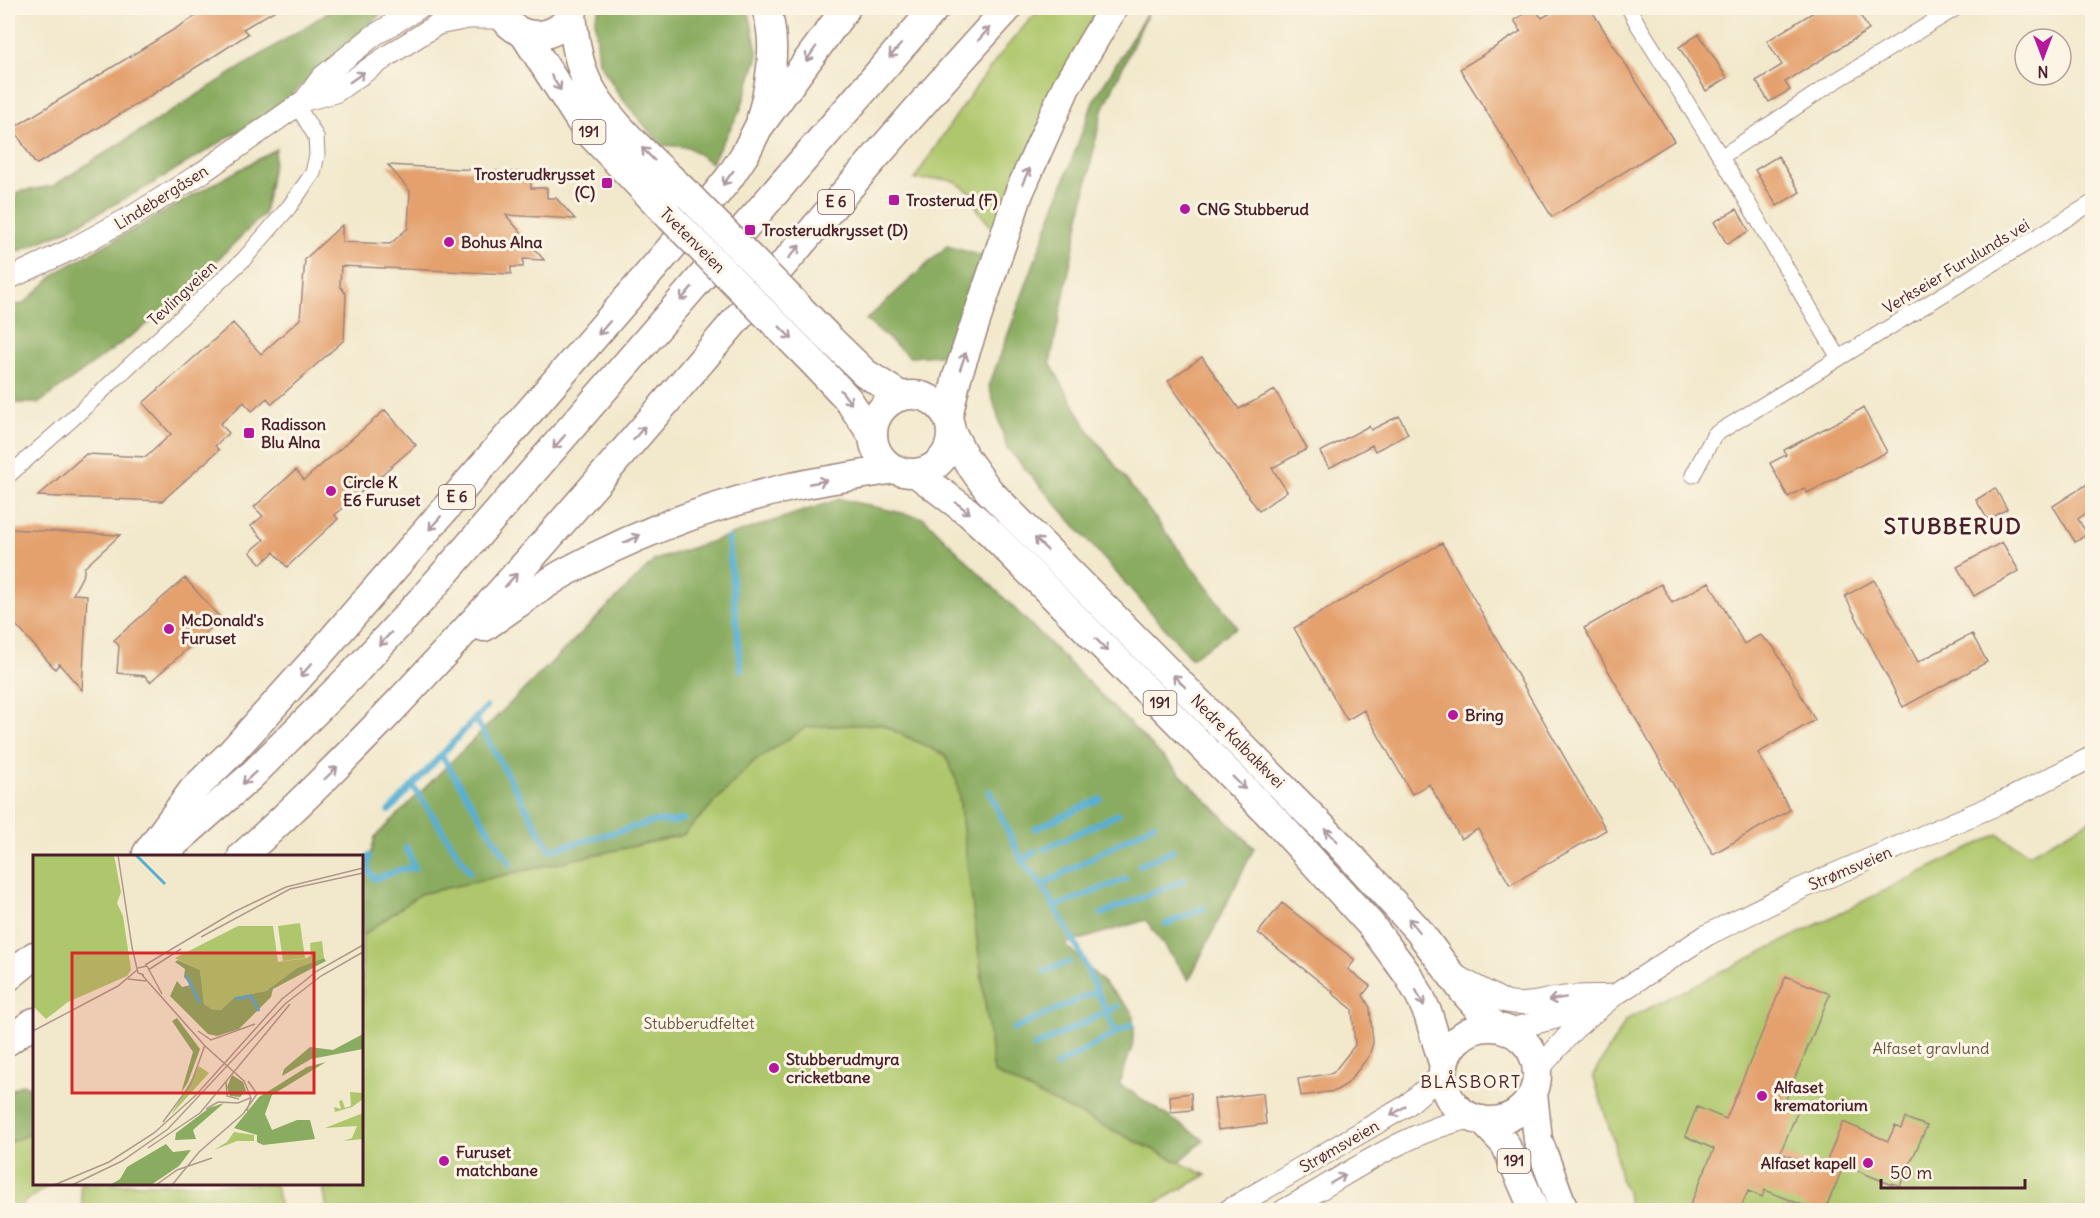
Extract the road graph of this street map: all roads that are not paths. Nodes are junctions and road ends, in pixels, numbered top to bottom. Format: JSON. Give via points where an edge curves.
{"nodes":[{"id":1,"x":419,"y":8,"type":"edge"},
{"id":2,"x":766,"y":8,"type":"edge"},
{"id":3,"x":846,"y":8,"type":"edge"},
{"id":4,"x":935,"y":8,"type":"edge"},
{"id":5,"x":1008,"y":8,"type":"edge"},
{"id":6,"x":1113,"y":8,"type":"edge"},
{"id":7,"x":1629,"y":8,"type":"edge"},
{"id":8,"x":1956,"y":8,"type":"edge"},
{"id":9,"x":573,"y":11,"type":"edge"},
{"id":10,"x":509,"y":20,"type":"edge"},
{"id":11,"x":301,"y":102,"type":"junction"},
{"id":12,"x":758,"y":128,"type":"junction"},
{"id":13,"x":1721,"y":157,"type":"junction"},
{"id":14,"x":2092,"y":203,"type":"edge"},
{"id":15,"x":8,"y":279,"type":"edge"},
{"id":16,"x":822,"y":351,"type":"junction"},
{"id":17,"x":1839,"y":358,"type":"junction"},
{"id":18,"x":901,"y":396,"type":"junction"},
{"id":19,"x":950,"y":425,"type":"junction"},
{"id":20,"x":873,"y":436,"type":"junction"},
{"id":21,"x":905,"y":471,"type":"junction"},
{"id":22,"x":1693,"y":475,"type":"dead end"},
{"id":23,"x":8,"y":476,"type":"edge"},
{"id":24,"x":444,"y":655,"type":"junction"},
{"id":25,"x":2092,"y":757,"type":"edge"},
{"id":26,"x":145,"y":855,"type":"edge"},
{"id":27,"x":161,"y":855,"type":"edge"},
{"id":28,"x":243,"y":855,"type":"edge"},
{"id":29,"x":33,"y":957,"type":"edge"},
{"id":30,"x":1449,"y":972,"type":"junction"},
{"id":31,"x":8,"y":976,"type":"edge"},
{"id":32,"x":1615,"y":995,"type":"junction"},
{"id":33,"x":33,"y":1023,"type":"edge"},
{"id":34,"x":1501,"y":1028,"type":"junction"},
{"id":35,"x":8,"y":1041,"type":"edge"},
{"id":36,"x":1443,"y":1070,"type":"junction"},
{"id":37,"x":1535,"y":1082,"type":"junction"},
{"id":38,"x":1477,"y":1119,"type":"junction"},
{"id":39,"x":1229,"y":1210,"type":"edge"},
{"id":40,"x":1284,"y":1210,"type":"edge"},
{"id":41,"x":1534,"y":1210,"type":"edge"},
{"id":42,"x":1564,"y":1210,"type":"edge"}],
"edges":[{"from":1,"to":11,"type":"main road","name":"Lindebergåsen","via":[[373,36],[322,77]]},
{"from":2,"to":12,"type":"highway","number":"E 6","via":[[772,55]]},
{"from":3,"to":12,"type":"highway","number":"E 6","one_way":true},
{"from":4,"to":27,"type":"highway","number":"E 6","one_way":true,"via":[[425,596],[250,777]]},
{"from":24,"to":5,"type":"highway","number":"E 6","one_way":true},
{"from":19,"to":6,"type":"highway","one_way":true,"via":[[957,377],[1019,193],[1066,87]]},
{"from":7,"to":13,"type":"street"},
{"from":8,"to":13,"type":"street"},
{"from":9,"to":10,"type":"highway","name":"Tvetenveien","number":"191","via":[[560,28],[543,35]]},
{"from":16,"to":9,"type":"highway","name":"Tvetenveien","number":"191","one_way":true,"bridge":true,"via":[[689,196],[627,134],[597,97],[579,58]]},
{"from":11,"to":10,"type":"main road","name":"Lindebergåsen","one_way":true,"via":[[335,92],[438,24],[469,18]]},
{"from":10,"to":16,"type":"highway","name":"Tvetenveien","number":"191","one_way":true,"bridge":true,"via":[[584,127],[670,217]]},
{"from":11,"to":15,"type":"main road","name":"Lindebergåsen","via":[[136,214]]},
{"from":11,"to":23,"type":"street","name":"Tevlingveien","via":[[316,137],[317,154],[313,173],[289,207],[244,259]]},
{"from":12,"to":26,"type":"highway","number":"E 6","one_way":true,"via":[[729,178],[675,244],[318,656],[193,790]]},
{"from":13,"to":17,"type":"street"},
{"from":14,"to":17,"type":"street","name":"Verkseier Furulunds vei"},
{"from":16,"to":18,"type":"highway","name":"Tvetenveien","number":"191"},
{"from":16,"to":20,"type":"highway","name":"Tvetenveien","number":"191","one_way":true},
{"from":17,"to":22,"type":"street","name":"Verkseier Furulunds vei","via":[[1714,435]]},
{"from":18,"to":19,"type":"highway","number":"191","via":[[910,394],[937,402]]},
{"from":18,"to":20,"type":"highway","via":[[891,400],[877,416]]},
{"from":19,"to":21,"type":"highway","via":[[950,445],[938,464],[927,470]]},
{"from":30,"to":19,"type":"highway","name":"Nedre Kalbakkvei","number":"191","one_way":true,"via":[[1411,922],[1343,848],[989,491],[963,456]]},
{"from":20,"to":21,"type":"highway","number":"191","via":[[882,459]]},
{"from":24,"to":21,"type":"highway","one_way":true,"via":[[580,565],[683,518],[791,487]]},
{"from":21,"to":36,"type":"highway","name":"Nedre Kalbakkvei","number":"191","one_way":true,"via":[[969,513],[1346,897],[1408,975],[1428,1014]]},
{"from":28,"to":24,"type":"highway","number":"E 6","one_way":true,"via":[[337,767]]},
{"from":25,"to":32,"type":"main road","name":"Strømsveien","via":[[2005,801],[1743,916],[1688,945]]},
{"from":29,"to":31,"type":"highway"},
{"from":32,"to":30,"type":"main road","one_way":true,"via":[[1514,1004]]},
{"from":30,"to":34,"type":"highway","name":"Nedre Kalbakkvei","number":"191","via":[[1479,1010]]},
{"from":32,"to":34,"type":"main road","name":"Strømsveien","via":[[1556,1018]]},
{"from":32,"to":37,"type":"main road","name":"Strømsveien","via":[[1574,1029]]},
{"from":33,"to":35,"type":"highway"},
{"from":34,"to":36,"type":"highway","via":[[1481,1028],[1462,1037],[1448,1053]]},
{"from":34,"to":37,"type":"highway","via":[[1524,1041],[1531,1050]]},
{"from":36,"to":38,"type":"highway","via":[[1448,1095],[1455,1105]]},
{"from":36,"to":39,"type":"main road","name":"Strømsveien","one_way":true,"via":[[1406,1106]]},
{"from":37,"to":38,"type":"highway","via":[[1526,1104],[1517,1112],[1501,1119]]},
{"from":37,"to":42,"type":"highway","number":"191","via":[[1538,1140]]},
{"from":40,"to":38,"type":"main road","name":"Strømsveien","one_way":true,"via":[[1410,1137],[1450,1122]]},
{"from":38,"to":41,"type":"highway","number":"191","via":[[1505,1144]]}]}
